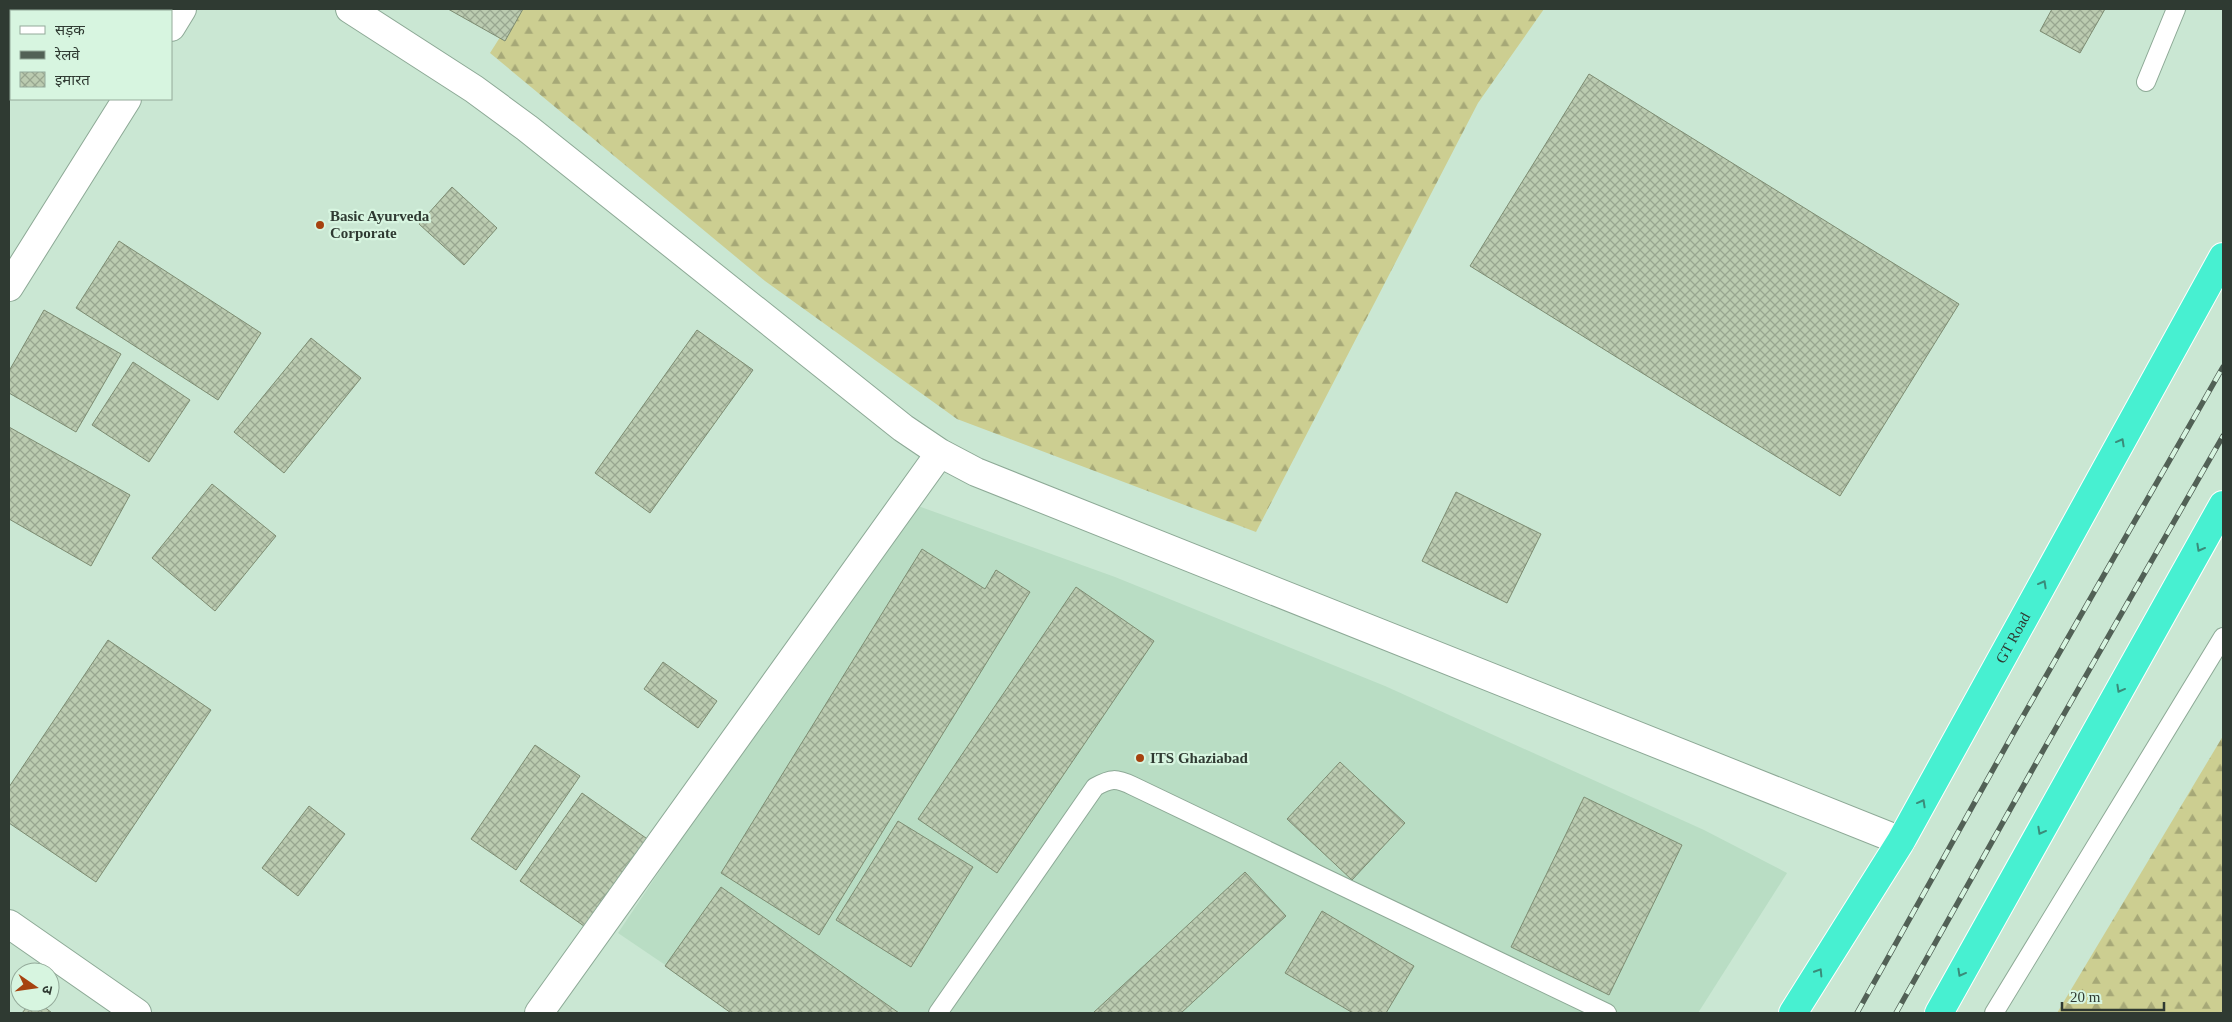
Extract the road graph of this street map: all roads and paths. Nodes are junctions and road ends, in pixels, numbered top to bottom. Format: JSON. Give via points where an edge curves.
{"nodes":[{"id":1,"x":182,"y":9,"type":"edge"},
{"id":2,"x":350,"y":9,"type":"edge"},
{"id":3,"x":2176,"y":9,"type":"edge"},
{"id":4,"x":172,"y":25,"type":"edge"},
{"id":5,"x":2146,"y":82,"type":"dead end"},
{"id":6,"x":126,"y":100,"type":"edge"},
{"id":7,"x":2223,"y":257,"type":"edge"},
{"id":8,"x":9,"y":287,"type":"edge"},
{"id":9,"x":940,"y":453,"type":"junction"},
{"id":10,"x":2223,"y":505,"type":"edge"},
{"id":11,"x":2223,"y":637,"type":"edge"},
{"id":12,"x":1901,"y":841,"type":"junction"},
{"id":13,"x":9,"y":924,"type":"edge"},
{"id":14,"x":137,"y":1013,"type":"edge"},
{"id":15,"x":539,"y":1013,"type":"edge"},
{"id":16,"x":938,"y":1013,"type":"edge"},
{"id":17,"x":1606,"y":1013,"type":"edge"},
{"id":18,"x":1794,"y":1013,"type":"edge"},
{"id":19,"x":1939,"y":1013,"type":"edge"},
{"id":20,"x":1994,"y":1013,"type":"edge"}],
"edges":[{"from":1,"to":4,"type":"street"},
{"from":2,"to":9,"type":"street","via":[[474,89],[527,128],[903,428]]},
{"from":3,"to":5,"type":"lane"},
{"from":6,"to":8,"type":"street"},
{"from":12,"to":7,"type":"highway","name":"GT Road","one_way":true},
{"from":9,"to":12,"type":"street","via":[[976,472]]},
{"from":9,"to":15,"type":"street"},
{"from":10,"to":19,"type":"highway","one_way":true},
{"from":11,"to":20,"type":"lane"},
{"from":18,"to":12,"type":"highway","name":"GT Road","one_way":true},
{"from":13,"to":14,"type":"street"},
{"from":16,"to":17,"type":"lane","via":[[1094,787],[1107,780],[1119,780]]}]}
